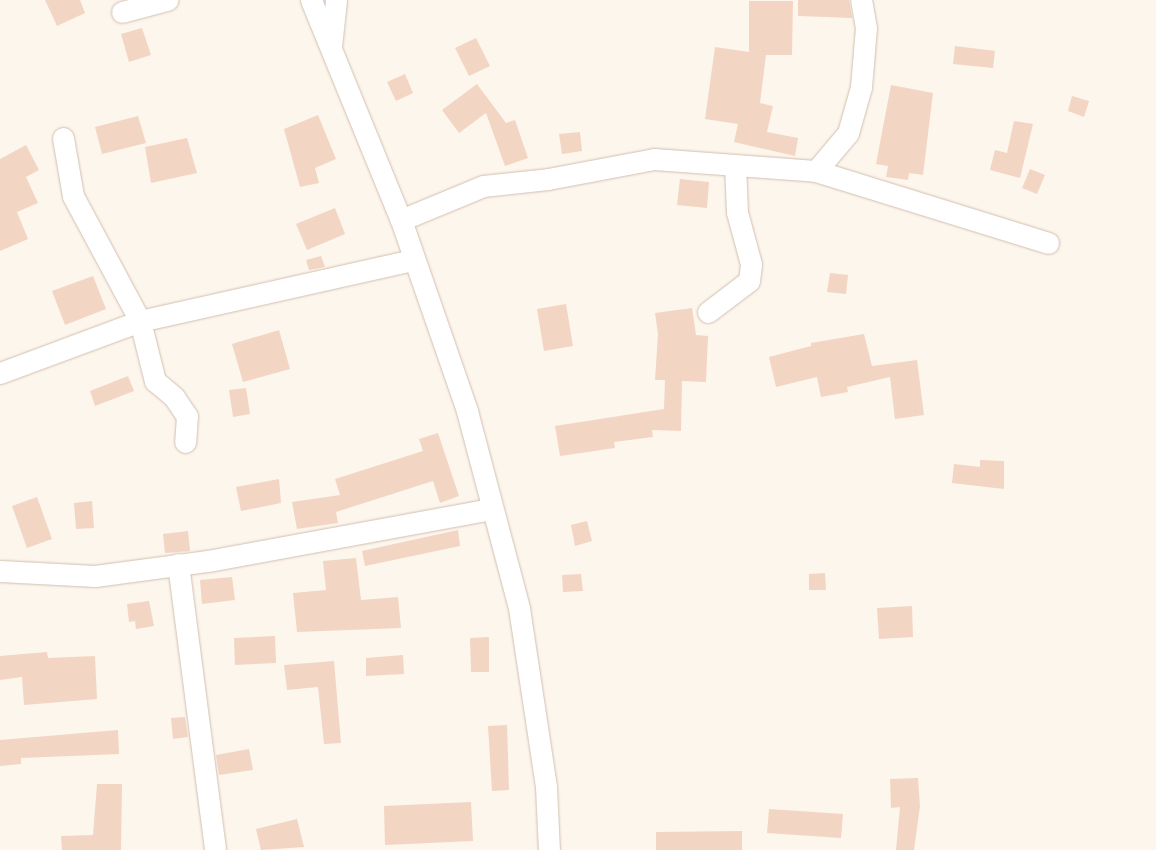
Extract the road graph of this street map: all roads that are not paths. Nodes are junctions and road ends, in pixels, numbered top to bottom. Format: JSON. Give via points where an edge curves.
{"nodes":[{"id":1,"x":167,"y":0,"type":"edge"},
{"id":2,"x":310,"y":0,"type":"edge"},
{"id":3,"x":336,"y":0,"type":"edge"},
{"id":4,"x":861,"y":0,"type":"edge"},
{"id":5,"x":122,"y":12,"type":"dead end"},
{"id":6,"x":330,"y":50,"type":"junction"},
{"id":7,"x":63,"y":138,"type":"dead end"},
{"id":8,"x":735,"y":165,"type":"junction"},
{"id":9,"x":816,"y":171,"type":"junction"},
{"id":10,"x":401,"y":220,"type":"junction"},
{"id":11,"x":1048,"y":242,"type":"dead end"},
{"id":12,"x":412,"y":260,"type":"junction"},
{"id":13,"x":708,"y":312,"type":"dead end"},
{"id":14,"x":140,"y":321,"type":"junction"},
{"id":15,"x":0,"y":373,"type":"edge"},
{"id":16,"x":185,"y":442,"type":"dead end"},
{"id":17,"x":492,"y":509,"type":"junction"},
{"id":18,"x":178,"y":564,"type":"junction"},
{"id":19,"x":0,"y":571,"type":"edge"},
{"id":20,"x":214,"y":850,"type":"edge"},
{"id":21,"x":549,"y":850,"type":"edge"}],
"edges":[{"from":1,"to":5,"type":"street"},
{"from":2,"to":6,"type":"street"},
{"from":3,"to":6,"type":"street"},
{"from":4,"to":9,"type":"street","via":[[866,28],[861,87],[848,134]]},
{"from":6,"to":10,"type":"street"},
{"from":7,"to":14,"type":"street","via":[[73,196]]},
{"from":8,"to":9,"type":"street"},
{"from":8,"to":10,"type":"street","via":[[654,159],[483,186]]},
{"from":8,"to":13,"type":"street","via":[[737,212],[751,264],[749,281]]},
{"from":9,"to":11,"type":"street"},
{"from":10,"to":12,"type":"street"},
{"from":12,"to":14,"type":"street"},
{"from":12,"to":17,"type":"street","via":[[467,411]]},
{"from":14,"to":15,"type":"street"},
{"from":14,"to":16,"type":"street","via":[[155,381],[174,397],[186,416]]},
{"from":17,"to":18,"type":"street"},
{"from":17,"to":21,"type":"street","via":[[519,608],[546,787]]},
{"from":18,"to":19,"type":"street","via":[[95,576]]},
{"from":18,"to":20,"type":"street"}]}
